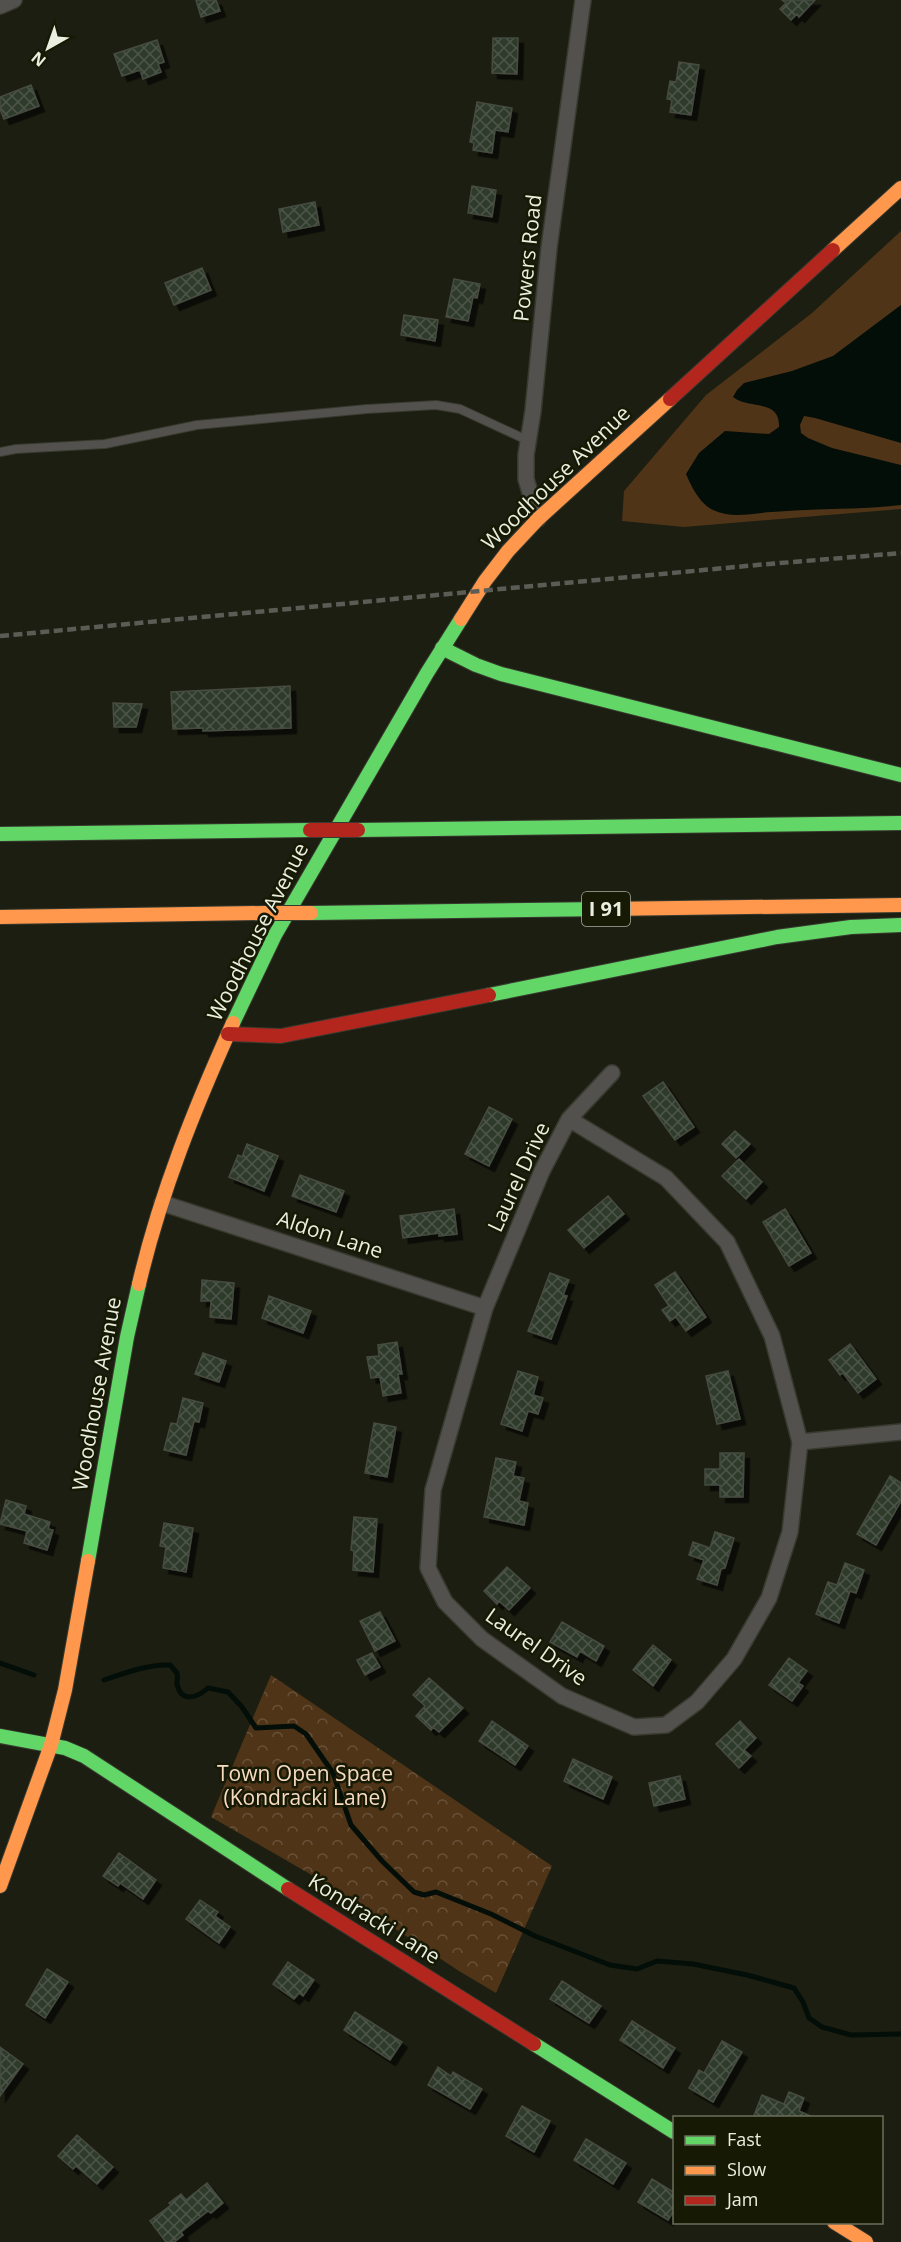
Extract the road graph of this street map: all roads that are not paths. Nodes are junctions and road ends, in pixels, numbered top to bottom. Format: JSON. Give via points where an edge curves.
{"nodes":[{"id":1,"x":14,"y":0,"type":"edge"},
{"id":2,"x":583,"y":0,"type":"edge"},
{"id":3,"x":0,"y":6,"type":"edge"},
{"id":4,"x":901,"y":188,"type":"edge"},
{"id":5,"x":529,"y":441,"type":"junction"},
{"id":6,"x":0,"y":452,"type":"edge"},
{"id":7,"x":538,"y":519,"type":"junction"},
{"id":8,"x":442,"y":648,"type":"junction"},
{"id":9,"x":901,"y":775,"type":"edge"},
{"id":10,"x":901,"y":823,"type":"edge"},
{"id":11,"x":0,"y":834,"type":"edge"},
{"id":12,"x":901,"y":905,"type":"edge"},
{"id":13,"x":0,"y":917,"type":"edge"},
{"id":14,"x":901,"y":925,"type":"edge"},
{"id":15,"x":228,"y":1034,"type":"junction"},
{"id":16,"x":612,"y":1073,"type":"dead end"},
{"id":17,"x":569,"y":1119,"type":"junction"},
{"id":18,"x":162,"y":1203,"type":"junction"},
{"id":19,"x":485,"y":1308,"type":"junction"},
{"id":20,"x":901,"y":1432,"type":"edge"},
{"id":21,"x":800,"y":1442,"type":"junction"},
{"id":22,"x":0,"y":1736,"type":"edge"},
{"id":23,"x":51,"y":1745,"type":"junction"},
{"id":24,"x":0,"y":1886,"type":"edge"},
{"id":25,"x":673,"y":2131,"type":"edge"},
{"id":26,"x":836,"y":2224,"type":"edge"},
{"id":27,"x":866,"y":2242,"type":"edge"}],
"edges":[{"from":1,"to":3,"type":"street"},
{"from":2,"to":5,"type":"street","name":"Powers Road","via":[[549,248]]},
{"from":4,"to":7,"type":"main road","name":"Woodhouse Avenue"},
{"from":5,"to":6,"type":"lane","via":[[460,409],[436,405],[197,425],[105,444]]},
{"from":5,"to":7,"type":"street","name":"Powers Road","via":[[526,479]]},
{"from":7,"to":8,"type":"main road","name":"Woodhouse Avenue","via":[[496,566]]},
{"from":8,"to":9,"type":"main road","via":[[501,675]]},
{"from":8,"to":15,"type":"main road","name":"Woodhouse Avenue","via":[[281,926]]},
{"from":10,"to":11,"type":"main road","bridge":true},
{"from":12,"to":13,"type":"main road","number":"I 91","bridge":true},
{"from":14,"to":15,"type":"main road","via":[[777,937],[280,1036]]},
{"from":15,"to":18,"type":"main road","name":"Woodhouse Avenue"},
{"from":16,"to":17,"type":"street","name":"Laurel Drive"},
{"from":17,"to":19,"type":"street","name":"Laurel Drive","via":[[542,1171]]},
{"from":17,"to":21,"type":"street","name":"Laurel Drive","via":[[666,1178],[727,1242],[772,1336]]},
{"from":18,"to":19,"type":"street","name":"Aldon Lane"},
{"from":18,"to":23,"type":"main road","name":"Woodhouse Avenue","via":[[127,1336],[77,1631]]},
{"from":19,"to":21,"type":"street","name":"Laurel Drive","via":[[433,1490],[428,1568],[445,1602],[482,1639],[562,1696],[634,1727],[666,1725],[697,1702],[734,1659],[768,1598],[790,1532]]},
{"from":20,"to":21,"type":"street"},
{"from":22,"to":23,"type":"main road","name":"Kondracki Lane"},
{"from":23,"to":24,"type":"main road","name":"Woodhouse Avenue"},
{"from":23,"to":25,"type":"main road","name":"Kondracki Lane","via":[[78,1753],[115,1775],[283,1886]]},
{"from":26,"to":27,"type":"main road"}]}
